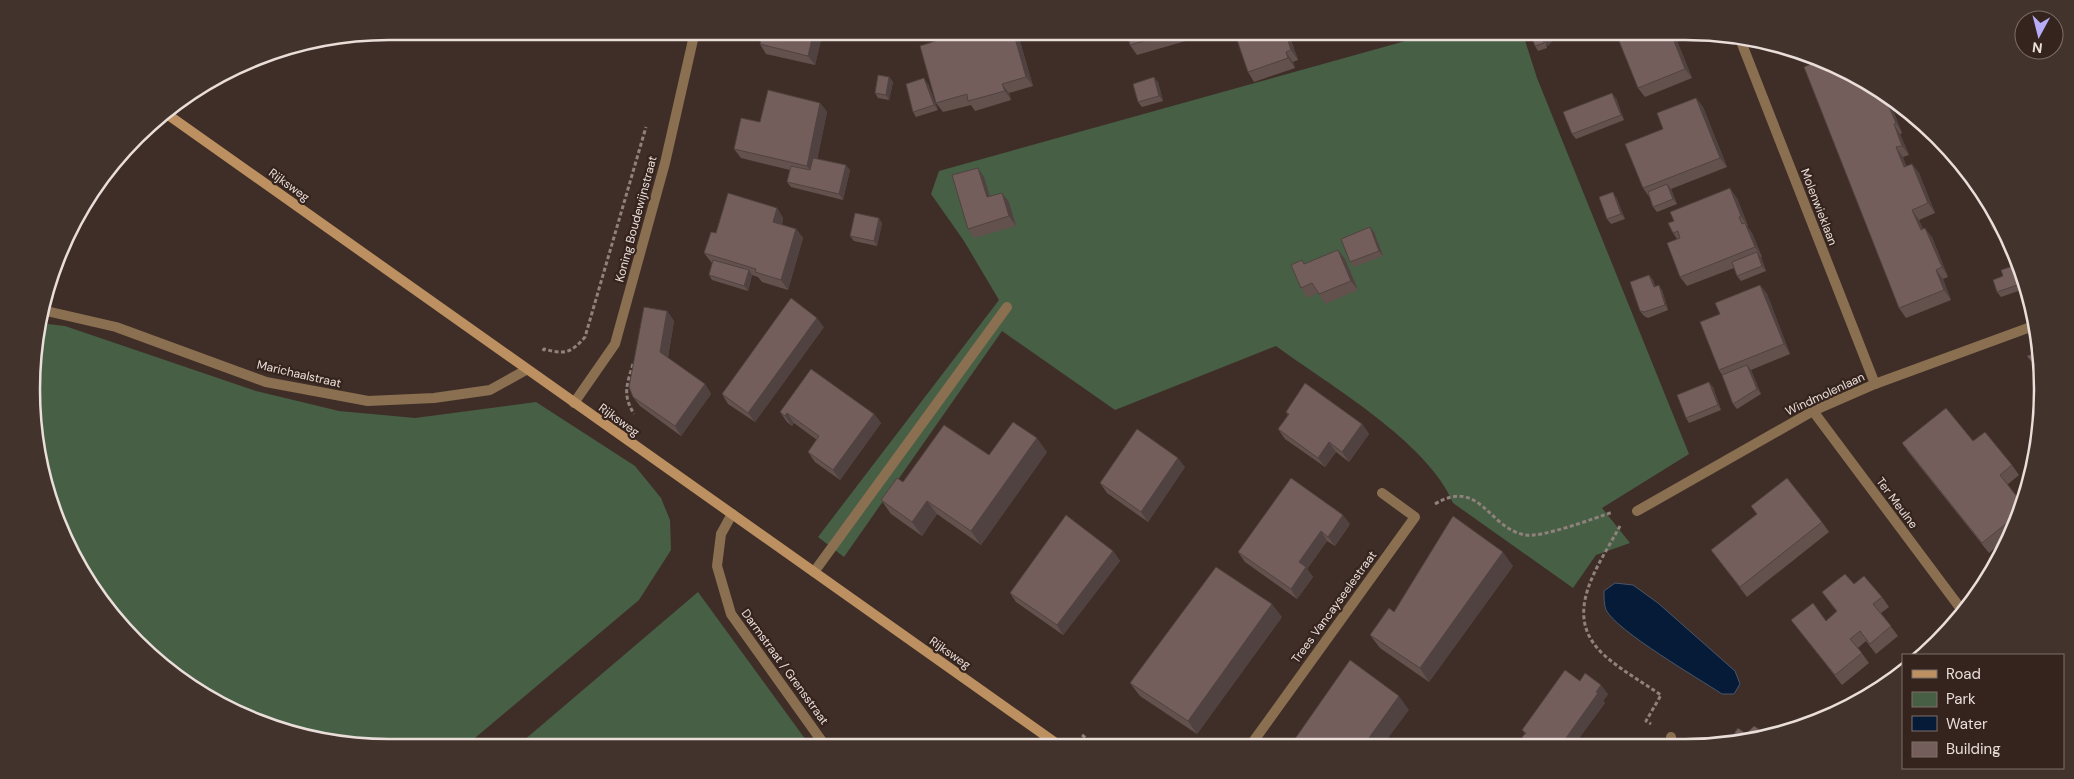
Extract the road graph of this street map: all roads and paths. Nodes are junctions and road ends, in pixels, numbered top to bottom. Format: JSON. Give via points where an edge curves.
{"nodes":[{"id":1,"x":693,"y":40,"type":"edge"},
{"id":2,"x":1742,"y":45,"type":"edge"},
{"id":3,"x":171,"y":117,"type":"edge"},
{"id":4,"x":647,"y":124,"type":"dead end"},
{"id":5,"x":1007,"y":307,"type":"dead end"},
{"id":6,"x":49,"y":312,"type":"edge"},
{"id":7,"x":2028,"y":328,"type":"edge"},
{"id":8,"x":526,"y":370,"type":"junction"},
{"id":9,"x":1875,"y":384,"type":"junction"},
{"id":10,"x":574,"y":403,"type":"junction"},
{"id":11,"x":1813,"y":411,"type":"junction"},
{"id":12,"x":1382,"y":493,"type":"dead end"},
{"id":13,"x":1637,"y":512,"type":"joint"},
{"id":14,"x":732,"y":514,"type":"junction"},
{"id":15,"x":1415,"y":517,"type":"junction"},
{"id":16,"x":1622,"y":523,"type":"junction"},
{"id":17,"x":814,"y":572,"type":"junction"},
{"id":18,"x":1959,"y":606,"type":"edge"},
{"id":19,"x":820,"y":739,"type":"edge"},
{"id":20,"x":1050,"y":739,"type":"edge"},
{"id":21,"x":1255,"y":739,"type":"edge"},
{"id":22,"x":1668,"y":739,"type":"edge"}],
"edges":[{"from":1,"to":10,"type":"street","name":"Koning Boudewijnstraat","via":[[665,163],[615,344]]},
{"from":2,"to":9,"type":"street","name":"Molenwieklaan"},
{"from":3,"to":8,"type":"main road","name":"Rijksweg"},
{"from":4,"to":8,"type":"path","via":[[585,337],[574,350],[558,353],[544,349]]},
{"from":5,"to":17,"type":"street"},
{"from":6,"to":8,"type":"street","name":"Marichaalstraat","via":[[116,327],[266,382],[368,401],[434,398],[490,390]]},
{"from":7,"to":9,"type":"street","name":"Windmolenlaan"},
{"from":8,"to":10,"type":"main road","name":"Rijksweg"},
{"from":9,"to":11,"type":"street","name":"Windmolenlaan"},
{"from":10,"to":14,"type":"main road","name":"Rijksweg"},
{"from":11,"to":13,"type":"street","name":"Windmolenlaan"},
{"from":11,"to":18,"type":"street","name":"Ter Meulne"},
{"from":12,"to":15,"type":"street"},
{"from":13,"to":16,"type":"path"},
{"from":14,"to":17,"type":"main road","name":"Rijksweg"},
{"from":14,"to":19,"type":"street","name":"Darmstraat / Grensstraat","via":[[721,534],[717,566],[731,614]]},
{"from":15,"to":16,"type":"path","via":[[1448,496],[1457,495],[1469,498],[1524,535],[1613,512]]},
{"from":15,"to":21,"type":"street","name":"Trees Vancayseelestraat"},
{"from":16,"to":22,"type":"path","via":[[1590,582],[1584,599],[1584,626],[1596,647],[1606,656],[1661,695],[1646,721]]},
{"from":17,"to":20,"type":"main road","name":"Rijksweg"}]}
